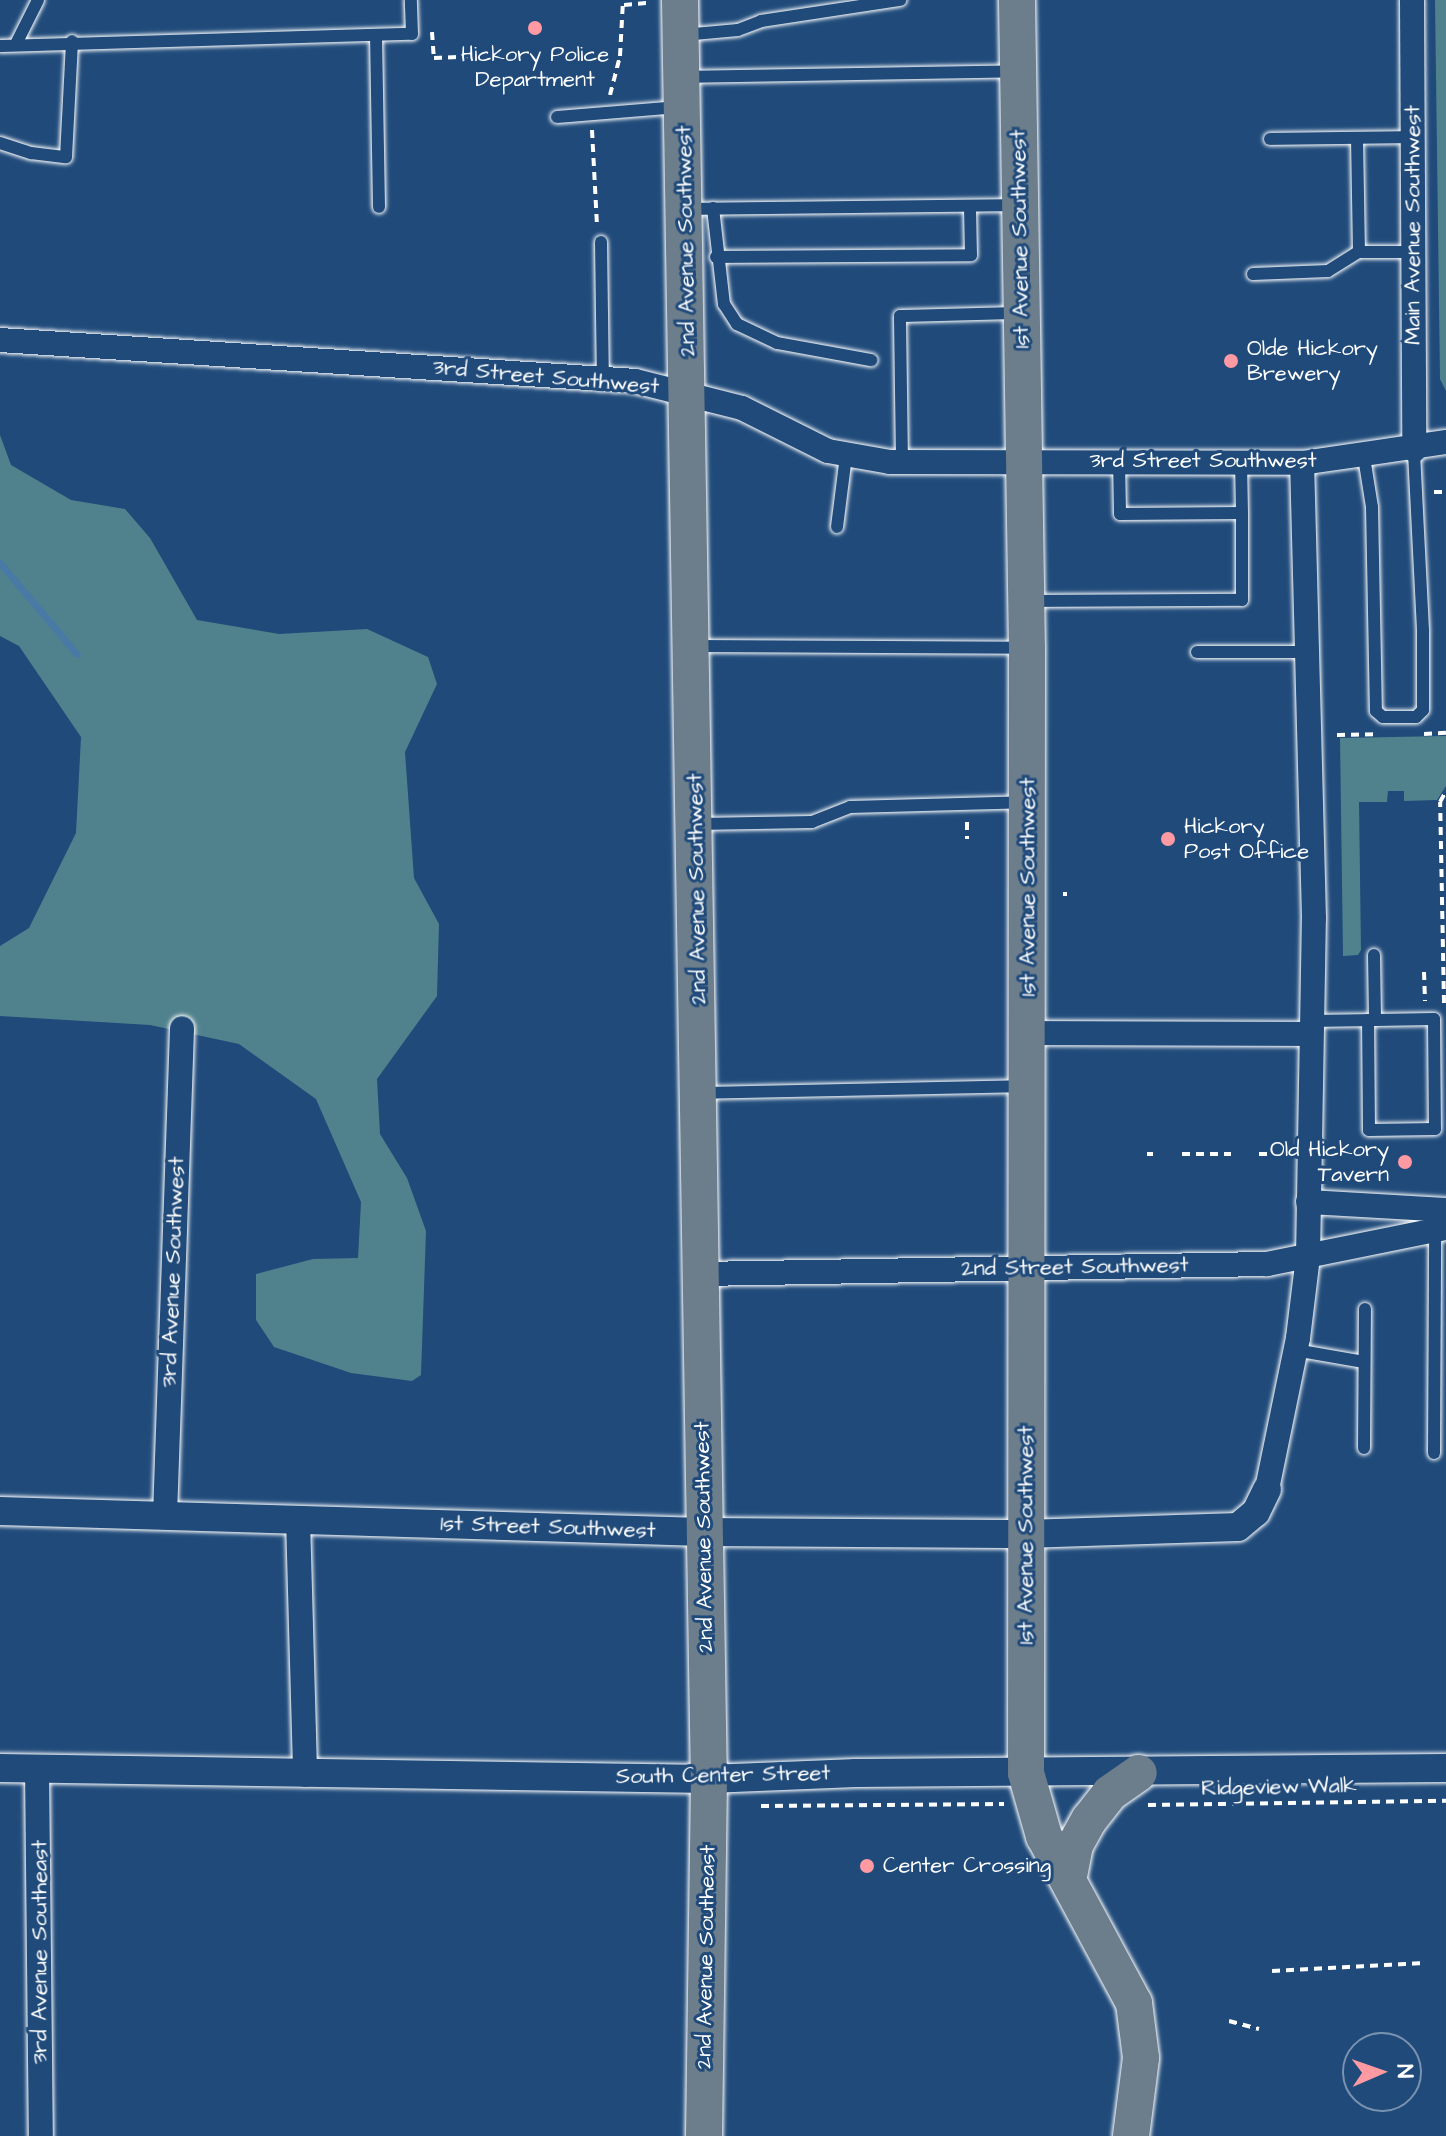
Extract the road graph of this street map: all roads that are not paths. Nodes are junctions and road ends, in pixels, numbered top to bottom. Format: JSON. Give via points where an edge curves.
{"nodes":[{"id":1,"x":38,"y":0,"type":"edge"},
{"id":2,"x":411,"y":0,"type":"edge"},
{"id":3,"x":900,"y":0,"type":"edge"},
{"id":4,"x":1017,"y":0,"type":"edge"},
{"id":5,"x":1412,"y":0,"type":"edge"},
{"id":6,"x":675,"y":12,"type":"edge"},
{"id":7,"x":376,"y":35,"type":"junction"},
{"id":8,"x":72,"y":41,"type":"junction"},
{"id":9,"x":17,"y":42,"type":"junction"},
{"id":10,"x":0,"y":46,"type":"edge"},
{"id":11,"x":1018,"y":71,"type":"junction"},
{"id":12,"x":682,"y":92,"type":"junction"},
{"id":13,"x":557,"y":117,"type":"dead end"},
{"id":14,"x":1412,"y":137,"type":"junction"},
{"id":15,"x":1357,"y":138,"type":"junction"},
{"id":16,"x":1270,"y":139,"type":"dead end"},
{"id":17,"x":0,"y":143,"type":"edge"},
{"id":18,"x":1020,"y":205,"type":"junction"},
{"id":19,"x":970,"y":206,"type":"junction"},
{"id":20,"x":379,"y":207,"type":"dead end"},
{"id":21,"x":699,"y":208,"type":"junction"},
{"id":22,"x":601,"y":242,"type":"road end"},
{"id":23,"x":1359,"y":252,"type":"junction"},
{"id":24,"x":1413,"y":252,"type":"junction"},
{"id":25,"x":716,"y":257,"type":"junction"},
{"id":26,"x":1253,"y":274,"type":"dead end"},
{"id":27,"x":1021,"y":313,"type":"junction"},
{"id":28,"x":0,"y":340,"type":"edge"},
{"id":29,"x":871,"y":360,"type":"dead end"},
{"id":30,"x":603,"y":379,"type":"junction"},
{"id":31,"x":689,"y":393,"type":"junction"},
{"id":32,"x":1446,"y":442,"type":"edge"},
{"id":33,"x":1414,"y":450,"type":"junction"},
{"id":34,"x":846,"y":456,"type":"junction"},
{"id":35,"x":1364,"y":457,"type":"junction"},
{"id":36,"x":1119,"y":460,"type":"junction"},
{"id":37,"x":1023,"y":461,"type":"junction"},
{"id":38,"x":1241,"y":461,"type":"junction"},
{"id":39,"x":902,"y":462,"type":"junction"},
{"id":40,"x":1302,"y":463,"type":"junction"},
{"id":41,"x":1242,"y":513,"type":"junction"},
{"id":42,"x":837,"y":527,"type":"dead end"},
{"id":43,"x":1026,"y":601,"type":"junction"},
{"id":44,"x":694,"y":646,"type":"junction"},
{"id":45,"x":1027,"y":648,"type":"junction"},
{"id":46,"x":1197,"y":652,"type":"dead end"},
{"id":47,"x":1309,"y":652,"type":"junction"},
{"id":48,"x":1028,"y":802,"type":"junction"},
{"id":49,"x":697,"y":824,"type":"junction"},
{"id":50,"x":1374,"y":955,"type":"dead end"},
{"id":51,"x":1371,"y":1020,"type":"junction"},
{"id":52,"x":1310,"y":1027,"type":"junction"},
{"id":53,"x":182,"y":1028,"type":"dead end"},
{"id":54,"x":1028,"y":1033,"type":"junction"},
{"id":55,"x":1028,"y":1086,"type":"junction"},
{"id":56,"x":699,"y":1093,"type":"junction"},
{"id":57,"x":1308,"y":1202,"type":"junction"},
{"id":58,"x":1442,"y":1223,"type":"edge"},
{"id":59,"x":1308,"y":1257,"type":"junction"},
{"id":60,"x":1027,"y":1270,"type":"junction"},
{"id":61,"x":700,"y":1274,"type":"junction"},
{"id":62,"x":1365,"y":1309,"type":"dead end"},
{"id":63,"x":1295,"y":1350,"type":"junction"},
{"id":64,"x":1364,"y":1362,"type":"junction"},
{"id":65,"x":1364,"y":1448,"type":"dead end"},
{"id":66,"x":1434,"y":1453,"type":"dead end"},
{"id":67,"x":1267,"y":1489,"type":"joint"},
{"id":68,"x":0,"y":1511,"type":"edge"},
{"id":69,"x":165,"y":1516,"type":"junction"},
{"id":70,"x":298,"y":1519,"type":"junction"},
{"id":71,"x":703,"y":1532,"type":"junction"},
{"id":72,"x":1025,"y":1534,"type":"junction"},
{"id":73,"x":0,"y":1768,"type":"edge"},
{"id":74,"x":37,"y":1768,"type":"junction"},
{"id":75,"x":1446,"y":1768,"type":"edge"},
{"id":76,"x":1026,"y":1773,"type":"junction"},
{"id":77,"x":1139,"y":1773,"type":"junction"},
{"id":78,"x":305,"y":1775,"type":"junction"},
{"id":79,"x":709,"y":1779,"type":"junction"},
{"id":80,"x":1069,"y":1876,"type":"junction"},
{"id":81,"x":41,"y":2136,"type":"edge"},
{"id":82,"x":704,"y":2136,"type":"edge"},
{"id":83,"x":1131,"y":2136,"type":"edge"}],
"edges":[{"from":1,"to":9,"type":"lane"},
{"from":2,"to":7,"type":"lane","via":[[412,34]]},
{"from":3,"to":6,"type":"lane","via":[[761,21],[738,30]]},
{"from":4,"to":11,"type":"main road","name":"1st Avenue Southwest"},
{"from":5,"to":14,"type":"street","name":"Main Avenue Southwest"},
{"from":6,"to":12,"type":"main road","name":"2nd Avenue Southwest"},
{"from":7,"to":8,"type":"lane"},
{"from":7,"to":20,"type":"lane"},
{"from":8,"to":9,"type":"lane"},
{"from":8,"to":17,"type":"lane","via":[[66,157]]},
{"from":9,"to":10,"type":"lane"},
{"from":11,"to":12,"type":"lane"},
{"from":11,"to":18,"type":"main road","name":"1st Avenue Southwest"},
{"from":12,"to":13,"type":"lane","via":[[600,114]]},
{"from":12,"to":21,"type":"main road","name":"2nd Avenue Southwest"},
{"from":14,"to":15,"type":"lane"},
{"from":14,"to":24,"type":"street","name":"Main Avenue Southwest"},
{"from":15,"to":16,"type":"lane"},
{"from":15,"to":23,"type":"lane"},
{"from":18,"to":19,"type":"lane"},
{"from":18,"to":27,"type":"main road","name":"1st Avenue Southwest"},
{"from":19,"to":21,"type":"lane"},
{"from":19,"to":25,"type":"lane","via":[[971,255]]},
{"from":21,"to":25,"type":"lane"},
{"from":21,"to":31,"type":"main road","name":"2nd Avenue Southwest"},
{"from":22,"to":30,"type":"lane"},
{"from":23,"to":24,"type":"lane"},
{"from":23,"to":26,"type":"lane","via":[[1328,271]]},
{"from":24,"to":33,"type":"street","name":"Main Avenue Southwest"},
{"from":25,"to":29,"type":"lane","via":[[724,304],[737,324],[777,343]]},
{"from":27,"to":37,"type":"main road","name":"1st Avenue Southwest"},
{"from":27,"to":39,"type":"lane","via":[[900,316]]},
{"from":28,"to":30,"type":"street","name":"3rd Street Southwest"},
{"from":30,"to":31,"type":"street","name":"3rd Street Southwest"},
{"from":31,"to":34,"type":"street","name":"3rd Street Southwest","via":[[742,408],[805,442]]},
{"from":31,"to":44,"type":"main road","name":"2nd Avenue Southwest"},
{"from":32,"to":33,"type":"street","name":"3rd Street Southwest"},
{"from":33,"to":35,"type":"street","name":"3rd Street Southwest"},
{"from":33,"to":35,"type":"lane","via":[[1423,678],[1423,710],[1416,717],[1383,717],[1376,711],[1372,507]]},
{"from":34,"to":39,"type":"street","name":"3rd Street Southwest"},
{"from":34,"to":42,"type":"lane"},
{"from":35,"to":40,"type":"street","name":"3rd Street Southwest"},
{"from":36,"to":37,"type":"street","name":"3rd Street Southwest"},
{"from":36,"to":38,"type":"street","name":"3rd Street Southwest"},
{"from":36,"to":41,"type":"lane","via":[[1120,514]]},
{"from":37,"to":39,"type":"street","name":"3rd Street Southwest"},
{"from":37,"to":43,"type":"main road","name":"1st Avenue Southwest"},
{"from":38,"to":40,"type":"street","name":"3rd Street Southwest"},
{"from":38,"to":41,"type":"lane"},
{"from":40,"to":47,"type":"street"},
{"from":41,"to":43,"type":"lane","via":[[1242,600]]},
{"from":43,"to":45,"type":"main road","name":"1st Avenue Southwest"},
{"from":44,"to":45,"type":"lane"},
{"from":44,"to":49,"type":"main road","name":"2nd Avenue Southwest"},
{"from":45,"to":48,"type":"main road","name":"1st Avenue Southwest"},
{"from":46,"to":47,"type":"lane"},
{"from":47,"to":52,"type":"street"},
{"from":48,"to":49,"type":"lane","via":[[850,807],[812,822]]},
{"from":48,"to":54,"type":"main road","name":"1st Avenue Southwest"},
{"from":49,"to":56,"type":"main road","name":"2nd Avenue Southwest"},
{"from":50,"to":51,"type":"lane"},
{"from":51,"to":51,"type":"lane","via":[[1369,1130],[1435,1129],[1430,1019]]},
{"from":51,"to":52,"type":"lane"},
{"from":52,"to":54,"type":"street"},
{"from":52,"to":57,"type":"street"},
{"from":53,"to":69,"type":"street","name":"3rd Avenue Southwest"},
{"from":54,"to":55,"type":"main road","name":"1st Avenue Southwest"},
{"from":55,"to":56,"type":"lane"},
{"from":55,"to":60,"type":"main road","name":"1st Avenue Southwest"},
{"from":56,"to":61,"type":"main road","name":"2nd Avenue Southwest"},
{"from":57,"to":58,"type":"street"},
{"from":57,"to":59,"type":"street"},
{"from":58,"to":59,"type":"street","name":"2nd Street Southwest"},
{"from":58,"to":66,"type":"lane"},
{"from":59,"to":60,"type":"street","name":"2nd Street Southwest","via":[[1267,1264]]},
{"from":59,"to":63,"type":"street"},
{"from":60,"to":61,"type":"street","name":"2nd Street Southwest"},
{"from":60,"to":72,"type":"main road","name":"1st Avenue Southwest"},
{"from":61,"to":71,"type":"main road","name":"2nd Avenue Southwest"},
{"from":62,"to":64,"type":"lane"},
{"from":63,"to":64,"type":"lane"},
{"from":63,"to":67,"type":"street"},
{"from":64,"to":65,"type":"lane"},
{"from":67,"to":72,"type":"street","name":"1st Street Southwest","via":[[1256,1512],[1238,1527]]},
{"from":68,"to":69,"type":"street","name":"1st Street Southwest"},
{"from":69,"to":70,"type":"street","name":"1st Street Southwest"},
{"from":70,"to":71,"type":"street","name":"1st Street Southwest"},
{"from":70,"to":78,"type":"street"},
{"from":71,"to":72,"type":"street","name":"1st Street Southwest"},
{"from":71,"to":79,"type":"main road","name":"2nd Avenue Southwest"},
{"from":72,"to":76,"type":"main road","name":"1st Avenue Southwest"},
{"from":73,"to":74,"type":"street","name":"South Center Street"},
{"from":74,"to":78,"type":"street","name":"South Center Street"},
{"from":74,"to":81,"type":"street","name":"3rd Avenue Southeast"},
{"from":75,"to":77,"type":"street","name":"South Center Street"},
{"from":76,"to":77,"type":"street","name":"South Center Street"},
{"from":76,"to":79,"type":"street","name":"South Center Street"},
{"from":76,"to":80,"type":"main road","name":"1st Avenue Southwest","via":[[1044,1836]]},
{"from":77,"to":80,"type":"main road","via":[[1110,1793],[1089,1820],[1075,1845]]},
{"from":78,"to":79,"type":"street","name":"South Center Street"},
{"from":79,"to":82,"type":"main road","name":"2nd Avenue Southeast"},
{"from":80,"to":83,"type":"main road","name":"1st Avenue Southwest","via":[[1134,2003],[1141,2058]]}]}
